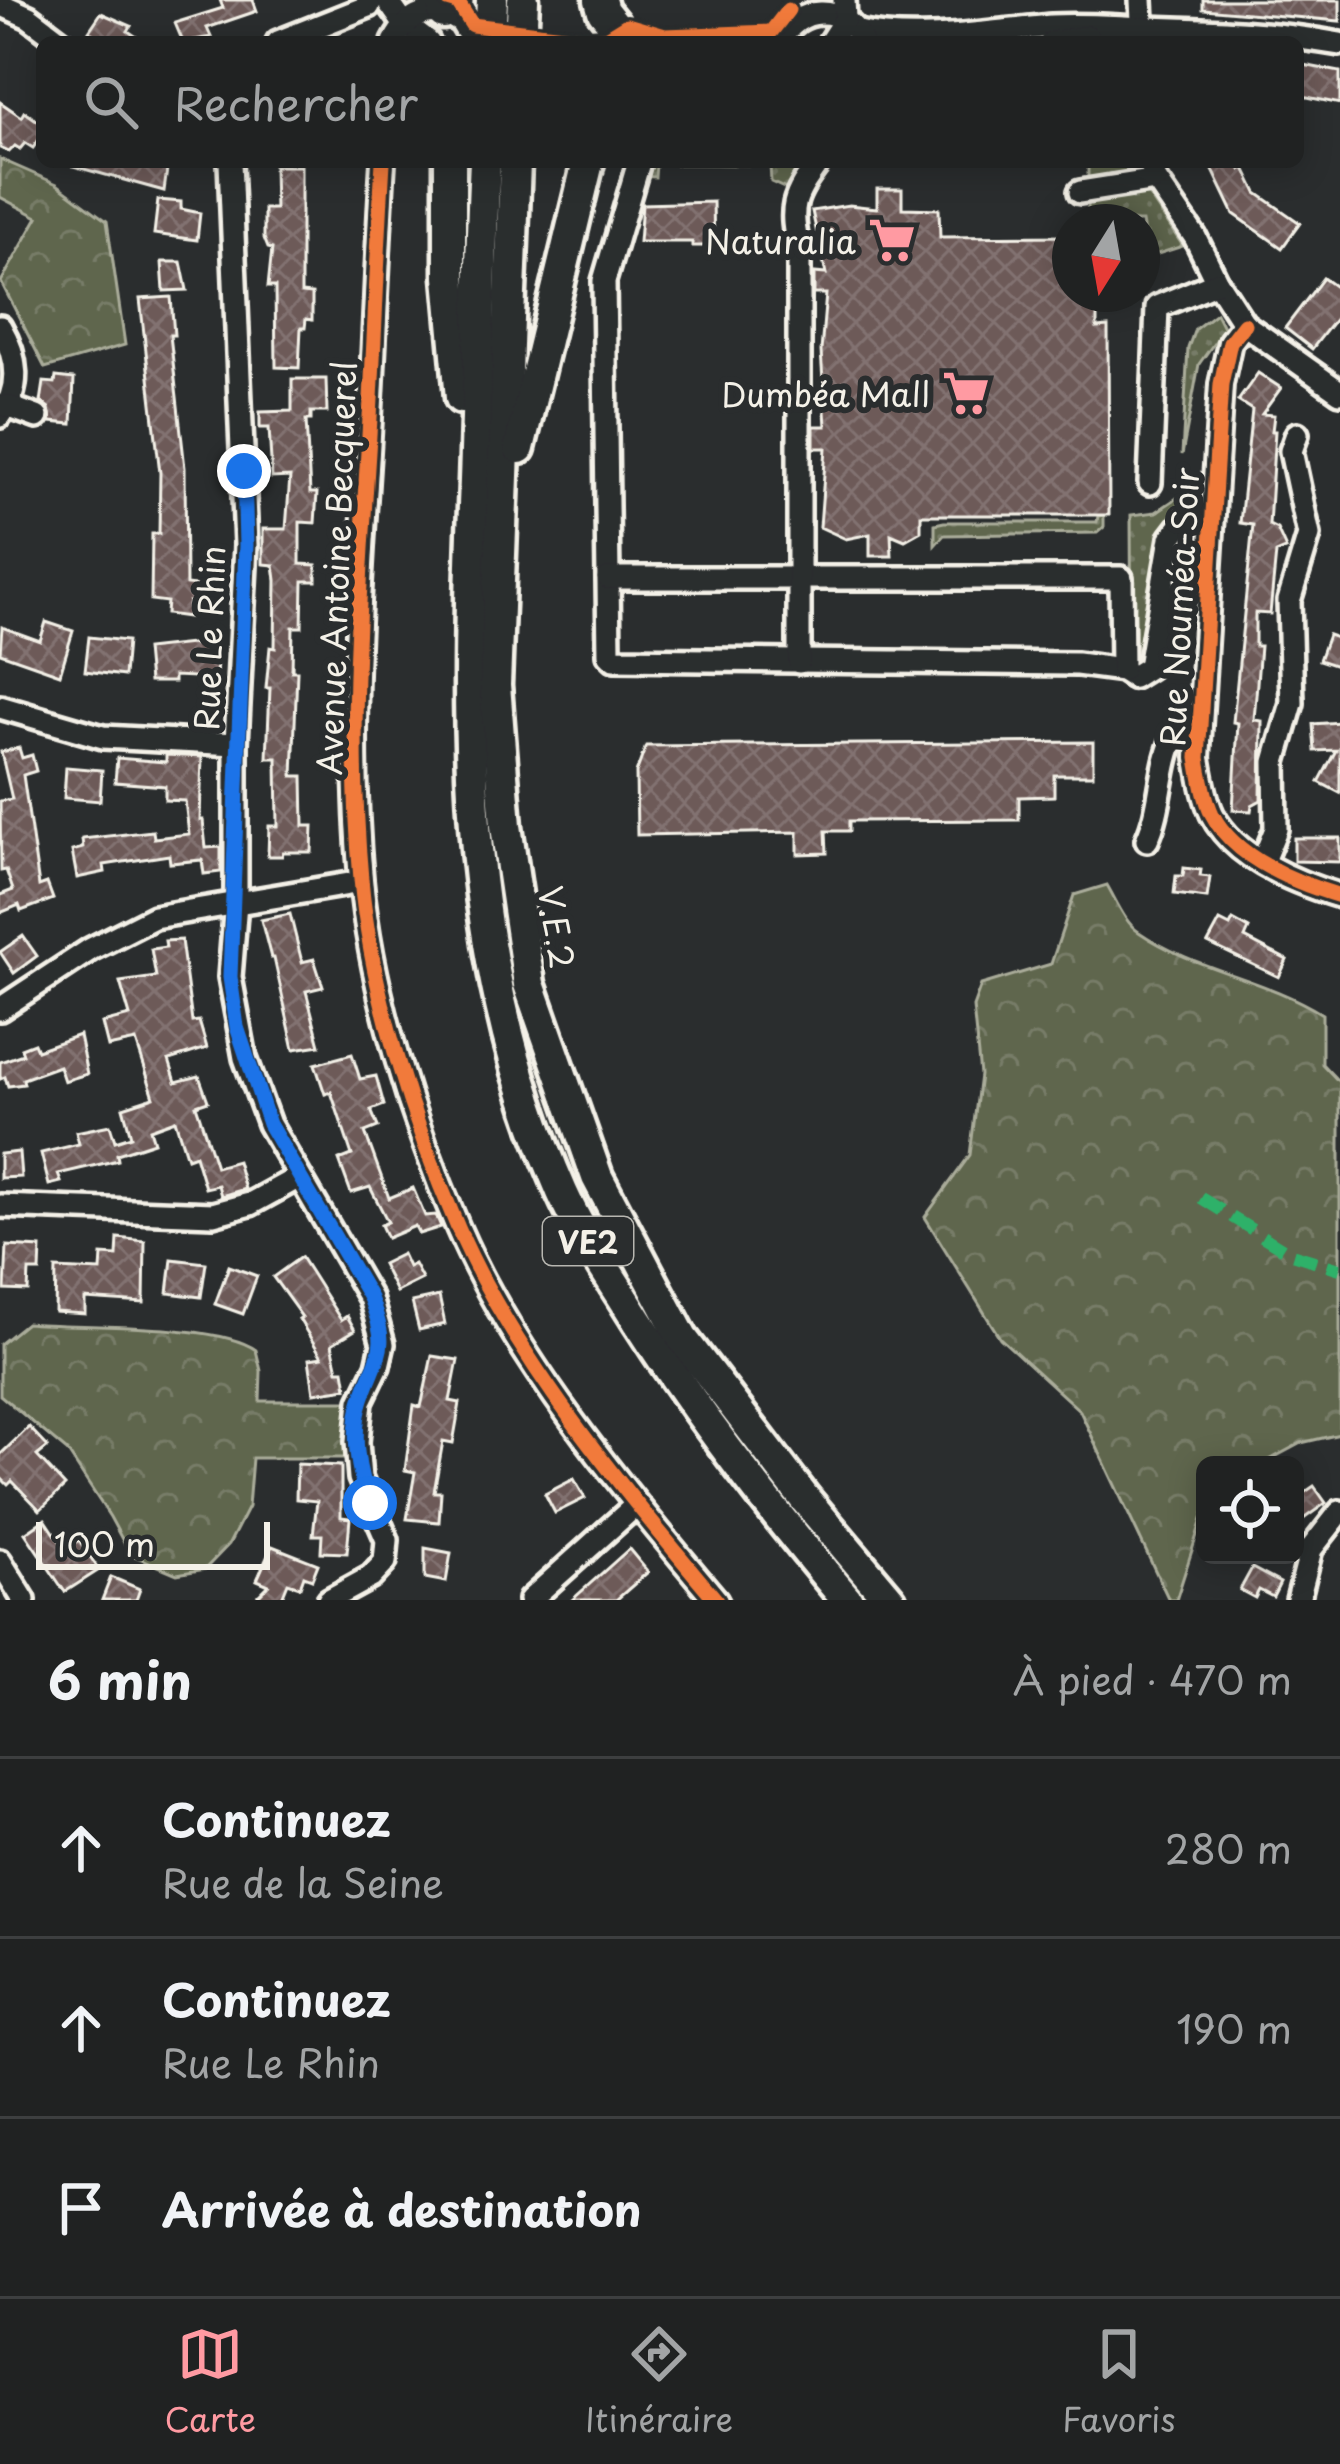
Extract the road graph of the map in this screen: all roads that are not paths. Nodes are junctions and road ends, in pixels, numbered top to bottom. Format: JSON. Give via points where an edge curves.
{"nodes":[{"id":1,"x":397,"y":0,"type":"edge"},
{"id":2,"x":492,"y":0,"type":"edge"},
{"id":3,"x":523,"y":0,"type":"edge"},
{"id":4,"x":600,"y":0,"type":"edge"},
{"id":5,"x":789,"y":0,"type":"edge"},
{"id":6,"x":1142,"y":0,"type":"edge"},
{"id":7,"x":373,"y":2,"type":"edge"},
{"id":8,"x":0,"y":4,"type":"edge"},
{"id":9,"x":820,"y":6,"type":"edge"},
{"id":10,"x":417,"y":22,"type":"edge"},
{"id":11,"x":852,"y":23,"type":"edge"},
{"id":12,"x":1143,"y":35,"type":"edge"},
{"id":13,"x":54,"y":36,"type":"edge"},
{"id":14,"x":292,"y":36,"type":"edge"},
{"id":15,"x":473,"y":36,"type":"edge"},
{"id":16,"x":480,"y":36,"type":"edge"},
{"id":17,"x":521,"y":36,"type":"edge"},
{"id":18,"x":623,"y":36,"type":"edge"},
{"id":19,"x":780,"y":36,"type":"edge"},
{"id":20,"x":782,"y":36,"type":"edge"},
{"id":21,"x":912,"y":36,"type":"edge"},
{"id":22,"x":1294,"y":36,"type":"edge"},
{"id":23,"x":1304,"y":38,"type":"edge"},
{"id":24,"x":1340,"y":44,"type":"edge"},
{"id":25,"x":230,"y":168,"type":"edge"},
{"id":26,"x":383,"y":168,"type":"edge"},
{"id":27,"x":450,"y":168,"type":"edge"},
{"id":28,"x":484,"y":168,"type":"edge"},
{"id":29,"x":515,"y":168,"type":"edge"},
{"id":30,"x":587,"y":168,"type":"edge"},
{"id":31,"x":637,"y":168,"type":"edge"},
{"id":32,"x":814,"y":168,"type":"edge"},
{"id":33,"x":1153,"y":171,"type":"edge"},
{"id":34,"x":1080,"y":192,"type":"dead end"},
{"id":35,"x":1217,"y":282,"type":"junction"},
{"id":36,"x":1244,"y":324,"type":"junction"},
{"id":37,"x":0,"y":327,"type":"edge"},
{"id":38,"x":1340,"y":392,"type":"edge"},
{"id":39,"x":4,"y":411,"type":"edge"},
{"id":40,"x":37,"y":417,"type":"dead end"},
{"id":41,"x":1297,"y":434,"type":"dead end"},
{"id":42,"x":1150,"y":483,"type":"dead end"},
{"id":43,"x":474,"y":506,"type":"junction"},
{"id":44,"x":1212,"y":512,"type":"junction"},
{"id":45,"x":502,"y":522,"type":"junction"},
{"id":46,"x":608,"y":578,"type":"junction"},
{"id":47,"x":800,"y":578,"type":"junction"},
{"id":48,"x":799,"y":662,"type":"junction"},
{"id":49,"x":1122,"y":670,"type":"junction"},
{"id":50,"x":0,"y":706,"type":"edge"},
{"id":51,"x":1199,"y":730,"type":"junction"},
{"id":52,"x":236,"y":744,"type":"junction"},
{"id":53,"x":1147,"y":840,"type":"dead end"},
{"id":54,"x":1263,"y":861,"type":"junction"},
{"id":55,"x":361,"y":882,"type":"junction"},
{"id":56,"x":1340,"y":896,"type":"edge"},
{"id":57,"x":236,"y":902,"type":"junction"},
{"id":58,"x":1,"y":1007,"type":"edge"},
{"id":59,"x":298,"y":1177,"type":"junction"},
{"id":60,"x":0,"y":1206,"type":"edge"},
{"id":61,"x":636,"y":1505,"type":"junction"},
{"id":62,"x":1340,"y":1512,"type":"edge"},
{"id":63,"x":0,"y":1561,"type":"edge"},
{"id":64,"x":1300,"y":1589,"type":"edge"},
{"id":65,"x":24,"y":1600,"type":"edge"},
{"id":66,"x":329,"y":1600,"type":"edge"},
{"id":67,"x":530,"y":1600,"type":"edge"},
{"id":68,"x":716,"y":1600,"type":"edge"},
{"id":69,"x":848,"y":1600,"type":"edge"},
{"id":70,"x":890,"y":1600,"type":"edge"},
{"id":71,"x":1316,"y":1600,"type":"edge"}],
"edges":[{"from":1,"to":10,"type":"street"},
{"from":2,"to":16,"type":"highway"},
{"from":3,"to":17,"type":"highway"},
{"from":4,"to":18,"type":"highway"},
{"from":5,"to":19,"type":"street"},
{"from":6,"to":12,"type":"street"},
{"from":7,"to":10,"type":"street"},
{"from":7,"to":14,"type":"street"},
{"from":8,"to":13,"type":"street"},
{"from":9,"to":11,"type":"street"},
{"from":9,"to":20,"type":"street"},
{"from":10,"to":15,"type":"street","via":[[460,22]]},
{"from":12,"to":21,"type":"street","via":[[1057,26]]},
{"from":12,"to":22,"type":"street"},
{"from":23,"to":24,"type":"street"},
{"from":25,"to":52,"type":"street","name":"Rue Le Rhin","via":[[246,545]]},
{"from":26,"to":55,"type":"street","name":"Avenue Antoine Becquerel","via":[[358,615]]},
{"from":27,"to":43,"type":"highway","via":[[450,277]]},
{"from":28,"to":43,"type":"highway","number":"VE2"},
{"from":29,"to":45,"type":"highway","name":"V.E.2","number":"VE2"},
{"from":30,"to":45,"type":"highway"},
{"from":31,"to":46,"type":"street","via":[[604,281]]},
{"from":32,"to":47,"type":"street","via":[[795,194],[791,218],[799,251]]},
{"from":33,"to":34,"type":"street"},
{"from":33,"to":35,"type":"street"},
{"from":35,"to":36,"type":"street"},
{"from":35,"to":42,"type":"street","via":[[1157,307]]},
{"from":36,"to":38,"type":"street"},
{"from":36,"to":44,"type":"street","name":"Rue Nouméa-Soir","via":[[1225,354]]},
{"from":37,"to":39,"type":"street","via":[[14,353]]},
{"from":39,"to":40,"type":"street"},
{"from":41,"to":54,"type":"street","via":[[1292,452],[1309,535],[1289,601],[1292,703],[1276,762],[1276,829]]},
{"from":43,"to":69,"type":"highway","number":"VE2","via":[[467,668],[476,862],[500,1003],[536,1120],[579,1224],[664,1364]]},
{"from":44,"to":49,"type":"street","via":[[1187,517],[1171,538],[1149,667],[1133,676]]},
{"from":44,"to":51,"type":"street","name":"Rue Nouméa-Soir"},
{"from":45,"to":70,"type":"highway","name":"V.E.2","number":"VE2","via":[[495,685],[519,916],[529,984],[597,1177],[682,1338]]},
{"from":46,"to":47,"type":"street"},
{"from":46,"to":48,"type":"street","via":[[608,654],[622,662]]},
{"from":47,"to":48,"type":"street"},
{"from":47,"to":49,"type":"street","via":[[1120,578]]},
{"from":48,"to":49,"type":"street"},
{"from":50,"to":52,"type":"street","via":[[103,737]]},
{"from":51,"to":53,"type":"street","via":[[1176,733],[1169,747]]},
{"from":51,"to":54,"type":"street","name":"Rue Nouméa-Soir","via":[[1212,814]]},
{"from":52,"to":57,"type":"street","name":"Rue Le Rhin"},
{"from":54,"to":56,"type":"street","name":"Rue Nouméa-Soir"},
{"from":55,"to":57,"type":"street"},
{"from":55,"to":61,"type":"street","name":"Avenue Antoine Becquerel","via":[[402,1080],[458,1229],[510,1324]]},
{"from":57,"to":58,"type":"street","via":[[154,917]]},
{"from":57,"to":59,"type":"street","name":"Rue Le Rhin","via":[[230,977],[237,1027],[269,1124]]},
{"from":59,"to":60,"type":"street","via":[[213,1214]]},
{"from":59,"to":66,"type":"street","name":"Rue Le Rhin","via":[[370,1298],[383,1344],[361,1400],[357,1442],[360,1478],[387,1540],[386,1562]]},
{"from":61,"to":67,"type":"street"},
{"from":61,"to":68,"type":"street","name":"Avenue Antoine Becquerel"},
{"from":62,"to":64,"type":"street","via":[[1311,1550]]},
{"from":63,"to":65,"type":"street"},
{"from":64,"to":71,"type":"street"}]}
